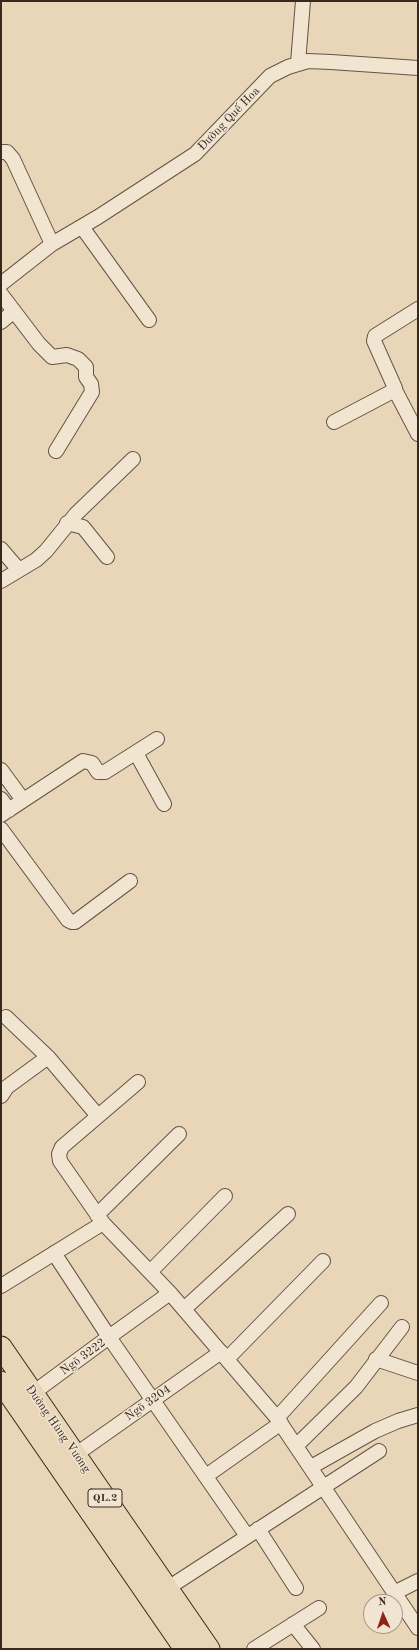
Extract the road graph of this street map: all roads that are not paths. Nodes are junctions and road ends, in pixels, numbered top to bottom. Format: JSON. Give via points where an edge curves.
{"nodes":[{"id":1,"x":303,"y":1,"type":"edge"},
{"id":2,"x":298,"y":63,"type":"junction"},
{"id":3,"x":418,"y":68,"type":"edge"},
{"id":4,"x":1,"y":152,"type":"edge"},
{"id":5,"x":82,"y":227,"type":"junction"},
{"id":6,"x":52,"y":244,"type":"junction"},
{"id":7,"x":1,"y":284,"type":"edge"},
{"id":8,"x":1,"y":294,"type":"edge"},
{"id":9,"x":418,"y":309,"type":"edge"},
{"id":10,"x":14,"y":311,"type":"junction"},
{"id":11,"x":149,"y":320,"type":"dead end"},
{"id":12,"x":1,"y":322,"type":"edge"},
{"id":13,"x":395,"y":390,"type":"junction"},
{"id":14,"x":334,"y":422,"type":"dead end"},
{"id":15,"x":418,"y":434,"type":"edge"},
{"id":16,"x":56,"y":451,"type":"dead end"},
{"id":17,"x":133,"y":459,"type":"dead end"},
{"id":18,"x":67,"y":523,"type":"junction"},
{"id":19,"x":1,"y":549,"type":"edge"},
{"id":20,"x":107,"y":557,"type":"dead end"},
{"id":21,"x":19,"y":570,"type":"junction"},
{"id":22,"x":1,"y":581,"type":"edge"},
{"id":23,"x":156,"y":739,"type":"dead end"},
{"id":24,"x":136,"y":753,"type":"junction"},
{"id":25,"x":1,"y":770,"type":"edge"},
{"id":26,"x":23,"y":800,"type":"junction"},
{"id":27,"x":164,"y":804,"type":"dead end"},
{"id":28,"x":4,"y":808,"type":"edge"},
{"id":29,"x":1,"y":829,"type":"edge"},
{"id":30,"x":130,"y":881,"type":"dead end"},
{"id":31,"x":6,"y":1017,"type":"dead end"},
{"id":32,"x":48,"y":1057,"type":"junction"},
{"id":33,"x":138,"y":1082,"type":"dead end"},
{"id":34,"x":1,"y":1096,"type":"edge"},
{"id":35,"x":98,"y":1116,"type":"junction"},
{"id":36,"x":179,"y":1134,"type":"dead end"},
{"id":37,"x":225,"y":1196,"type":"dead end"},
{"id":38,"x":288,"y":1214,"type":"dead end"},
{"id":39,"x":100,"y":1219,"type":"junction"},
{"id":40,"x":54,"y":1253,"type":"junction"},
{"id":41,"x":324,"y":1261,"type":"dead end"},
{"id":42,"x":150,"y":1272,"type":"junction"},
{"id":43,"x":1,"y":1286,"type":"edge"},
{"id":44,"x":170,"y":1293,"type":"junction"},
{"id":45,"x":381,"y":1303,"type":"dead end"},
{"id":46,"x":184,"y":1309,"type":"junction"},
{"id":47,"x":402,"y":1327,"type":"dead end"},
{"id":48,"x":109,"y":1337,"type":"junction"},
{"id":49,"x":1,"y":1347,"type":"edge"},
{"id":50,"x":224,"y":1356,"type":"junction"},
{"id":51,"x":376,"y":1359,"type":"junction"},
{"id":52,"x":418,"y":1373,"type":"edge"},
{"id":53,"x":1,"y":1382,"type":"edge"},
{"id":54,"x":33,"y":1393,"type":"junction"},
{"id":55,"x":152,"y":1400,"type":"junction"},
{"id":56,"x":418,"y":1415,"type":"edge"},
{"id":57,"x":279,"y":1421,"type":"junction"},
{"id":58,"x":296,"y":1446,"type":"junction"},
{"id":59,"x":380,"y":1451,"type":"dead end"},
{"id":60,"x":76,"y":1455,"type":"junction"},
{"id":61,"x":311,"y":1468,"type":"junction"},
{"id":62,"x":206,"y":1476,"type":"junction"},
{"id":63,"x":324,"y":1486,"type":"junction"},
{"id":64,"x":253,"y":1533,"type":"junction"},
{"id":65,"x":418,"y":1581,"type":"edge"},
{"id":66,"x":168,"y":1588,"type":"junction"},
{"id":67,"x":296,"y":1588,"type":"dead end"},
{"id":68,"x":394,"y":1593,"type":"junction"},
{"id":69,"x":320,"y":1608,"type":"dead end"},
{"id":70,"x":293,"y":1624,"type":"junction"},
{"id":71,"x":418,"y":1628,"type":"edge"},
{"id":72,"x":185,"y":1649,"type":"edge"},
{"id":73,"x":209,"y":1649,"type":"edge"},
{"id":74,"x":254,"y":1649,"type":"edge"},
{"id":75,"x":313,"y":1649,"type":"edge"}],
"edges":[{"from":1,"to":2,"type":"street"},
{"from":2,"to":3,"type":"street","name":"Đường Quế Hoa","via":[[308,61]]},
{"from":2,"to":5,"type":"street","name":"Đường Quế Hoa","via":[[270,76],[196,154]]},
{"from":4,"to":6,"type":"street","via":[[7,152],[13,159]]},
{"from":5,"to":6,"type":"street","name":"Đường Quế Hoa"},
{"from":5,"to":11,"type":"street"},
{"from":6,"to":7,"type":"street","name":"Đường Quế Hoa"},
{"from":8,"to":10,"type":"street"},
{"from":9,"to":13,"type":"street","via":[[375,336],[374,341]]},
{"from":10,"to":12,"type":"street"},
{"from":10,"to":16,"type":"street","via":[[52,357],[67,355],[78,359],[86,367],[86,377],[91,384],[92,392]]},
{"from":13,"to":14,"type":"street"},
{"from":13,"to":15,"type":"street"},
{"from":17,"to":18,"type":"street"},
{"from":18,"to":20,"type":"street","via":[[87,531]]},
{"from":18,"to":21,"type":"street","via":[[46,551]]},
{"from":19,"to":21,"type":"street"},
{"from":21,"to":22,"type":"street"},
{"from":23,"to":24,"type":"street"},
{"from":24,"to":26,"type":"street","via":[[105,772],[98,772],[92,763],[83,761]]},
{"from":24,"to":27,"type":"street"},
{"from":25,"to":26,"type":"street"},
{"from":26,"to":28,"type":"street"},
{"from":29,"to":30,"type":"street","via":[[72,922]]},
{"from":31,"to":32,"type":"street"},
{"from":32,"to":34,"type":"street","via":[[7,1087]]},
{"from":32,"to":35,"type":"street"},
{"from":33,"to":35,"type":"street"},
{"from":35,"to":39,"type":"street","via":[[62,1146],[59,1154],[60,1161]]},
{"from":36,"to":39,"type":"street"},
{"from":37,"to":42,"type":"street"},
{"from":38,"to":46,"type":"street"},
{"from":39,"to":40,"type":"street"},
{"from":39,"to":42,"type":"street"},
{"from":40,"to":43,"type":"street"},
{"from":40,"to":48,"type":"street","name":"Ngõ 3222"},
{"from":41,"to":50,"type":"street","name":"Ngõ 3204"},
{"from":42,"to":44,"type":"street"},
{"from":44,"to":46,"type":"street"},
{"from":44,"to":48,"type":"street"},
{"from":45,"to":57,"type":"street"},
{"from":46,"to":50,"type":"street"},
{"from":47,"to":51,"type":"street"},
{"from":48,"to":54,"type":"street","name":"Ngõ 3222"},
{"from":48,"to":55,"type":"street"},
{"from":49,"to":54,"type":"highway","name":"Đường Hùng Vương","number":"QL.2"},
{"from":50,"to":55,"type":"street","name":"Ngõ 3204"},
{"from":50,"to":57,"type":"street"},
{"from":51,"to":52,"type":"street"},
{"from":51,"to":58,"type":"street","via":[[356,1388]]},
{"from":53,"to":72,"type":"highway","name":"Đường Hùng Vương","number":"QL.2"},
{"from":54,"to":60,"type":"highway","name":"Đường Hùng Vương","number":"QL.2"},
{"from":55,"to":60,"type":"street","name":"Ngõ 3204"},
{"from":55,"to":62,"type":"street"},
{"from":56,"to":61,"type":"street","via":[[375,1431]]},
{"from":57,"to":58,"type":"street"},
{"from":57,"to":62,"type":"street"},
{"from":58,"to":61,"type":"street"},
{"from":59,"to":63,"type":"street"},
{"from":60,"to":66,"type":"highway","name":"Đường Hùng Vương","number":"QL.2"},
{"from":61,"to":63,"type":"street"},
{"from":62,"to":64,"type":"street"},
{"from":63,"to":64,"type":"street"},
{"from":63,"to":68,"type":"street"},
{"from":64,"to":66,"type":"street"},
{"from":64,"to":67,"type":"street"},
{"from":65,"to":68,"type":"street"},
{"from":66,"to":73,"type":"highway","name":"Đường Hùng Vương","number":"QL.2"},
{"from":68,"to":71,"type":"street"},
{"from":69,"to":70,"type":"street"},
{"from":70,"to":74,"type":"street"},
{"from":70,"to":75,"type":"street"}]}
